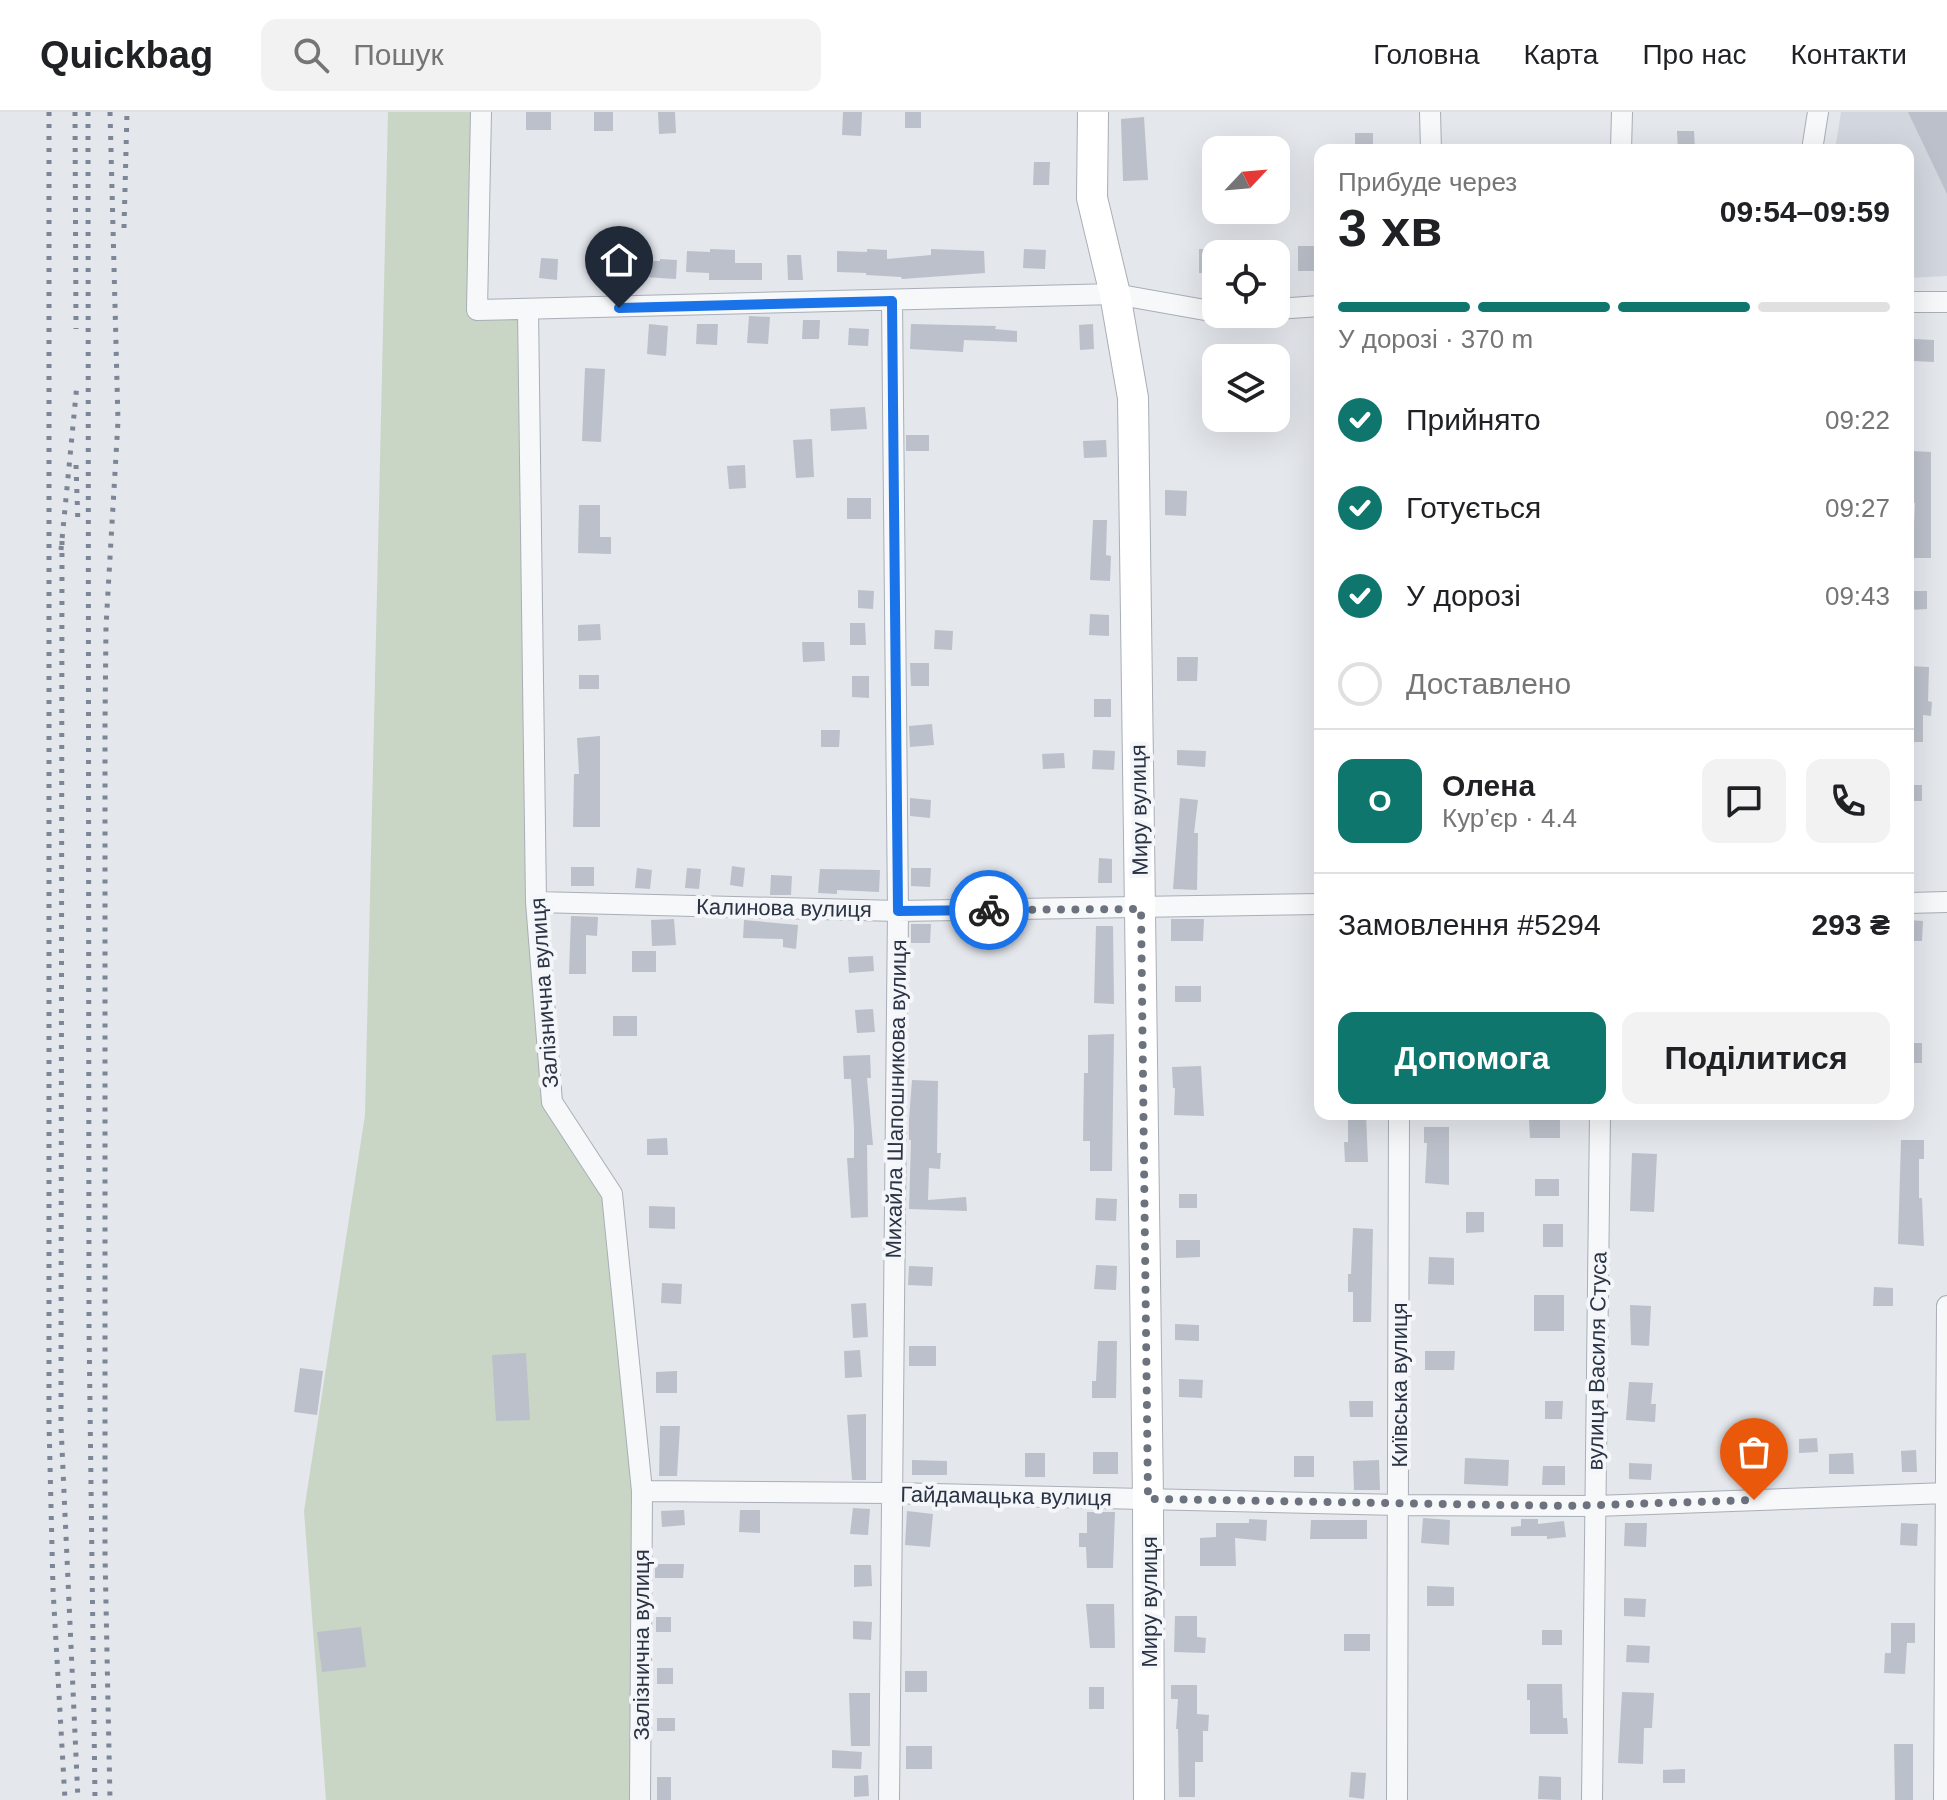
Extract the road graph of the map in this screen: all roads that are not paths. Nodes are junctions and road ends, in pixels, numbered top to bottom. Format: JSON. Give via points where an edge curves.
{"nodes":[{"id":1,"x":481,"y":112,"type":"edge"},
{"id":2,"x":1093,"y":112,"type":"edge"},
{"id":3,"x":1430,"y":112,"type":"edge"},
{"id":4,"x":1622,"y":112,"type":"edge"},
{"id":5,"x":1818,"y":112,"type":"edge"},
{"id":6,"x":1431,"y":144,"type":"edge"},
{"id":7,"x":1621,"y":144,"type":"edge"},
{"id":8,"x":1813,"y":144,"type":"edge"},
{"id":9,"x":1115,"y":294,"type":"junction"},
{"id":10,"x":892,"y":301,"type":"junction"},
{"id":11,"x":1914,"y":302,"type":"edge"},
{"id":12,"x":1947,"y":302,"type":"edge"},
{"id":13,"x":1314,"y":306,"type":"edge"},
{"id":14,"x":1290,"y":308,"type":"edge"},
{"id":15,"x":528,"y":310,"type":"junction"},
{"id":16,"x":1202,"y":310,"type":"edge"},
{"id":17,"x":536,"y":902,"type":"junction"},
{"id":18,"x":1947,"y":902,"type":"edge"},
{"id":19,"x":1914,"y":903,"type":"edge"},
{"id":20,"x":1314,"y":904,"type":"edge"},
{"id":21,"x":1141,"y":909,"type":"junction"},
{"id":22,"x":898,"y":911,"type":"junction"},
{"id":23,"x":1399,"y":1120,"type":"edge"},
{"id":24,"x":1600,"y":1120,"type":"edge"},
{"id":25,"x":1947,"y":1306,"type":"edge"},
{"id":26,"x":642,"y":1491,"type":"junction"},
{"id":27,"x":891,"y":1493,"type":"junction"},
{"id":28,"x":1946,"y":1493,"type":"edge"},
{"id":29,"x":1148,"y":1499,"type":"junction"},
{"id":30,"x":1399,"y":1505,"type":"junction"},
{"id":31,"x":1596,"y":1506,"type":"junction"},
{"id":32,"x":640,"y":1800,"type":"edge"},
{"id":33,"x":889,"y":1800,"type":"edge"},
{"id":34,"x":1149,"y":1800,"type":"edge"},
{"id":35,"x":1397,"y":1800,"type":"edge"},
{"id":36,"x":1592,"y":1800,"type":"edge"},
{"id":37,"x":1944,"y":1800,"type":"edge"}],
"edges":[{"from":1,"to":15,"type":"street","via":[[477,310]]},
{"from":2,"to":9,"type":"main road","name":"Миру вулиця","via":[[1092,198]]},
{"from":3,"to":6,"type":"street"},
{"from":4,"to":7,"type":"street"},
{"from":5,"to":8,"type":"street"},
{"from":9,"to":10,"type":"street"},
{"from":9,"to":16,"type":"street"},
{"from":9,"to":21,"type":"main road","name":"Миру вулиця","via":[[1133,398]]},
{"from":10,"to":15,"type":"street"},
{"from":10,"to":22,"type":"street","name":"Михайла Шапошникова вулиця"},
{"from":11,"to":12,"type":"street"},
{"from":13,"to":14,"type":"street"},
{"from":15,"to":17,"type":"street","name":"Залізнична вулиця"},
{"from":17,"to":22,"type":"street","name":"Калинова вулиця"},
{"from":17,"to":26,"type":"street","name":"Залізнична вулиця","via":[[552,1102],[612,1194]]},
{"from":18,"to":19,"type":"street"},
{"from":20,"to":21,"type":"street","name":"Калинова вулиця"},
{"from":21,"to":22,"type":"street","name":"Калинова вулиця"},
{"from":21,"to":29,"type":"main road","name":"Миру вулиця"},
{"from":22,"to":27,"type":"street","name":"Михайла Шапошникова вулиця"},
{"from":23,"to":30,"type":"street","name":"Київська вулиця"},
{"from":24,"to":31,"type":"street","name":"вулиця Василя Стуса"},
{"from":25,"to":28,"type":"street"},
{"from":26,"to":27,"type":"street","name":"Гайдамацька вулиця"},
{"from":26,"to":32,"type":"street","name":"Залізнична вулиця"},
{"from":27,"to":29,"type":"street","name":"Гайдамацька вулиця"},
{"from":27,"to":33,"type":"street","name":"Михайла Шапошникова вулиця"},
{"from":28,"to":31,"type":"street","name":"Гайдамацька вулиця"},
{"from":28,"to":37,"type":"street"},
{"from":29,"to":30,"type":"street","name":"Гайдамацька вулиця"},
{"from":29,"to":34,"type":"main road","name":"Миру вулиця"},
{"from":30,"to":31,"type":"street","name":"Гайдамацька вулиця"},
{"from":30,"to":35,"type":"street","name":"Київська вулиця"},
{"from":31,"to":36,"type":"street","name":"вулиця Василя Стуса"}]}
